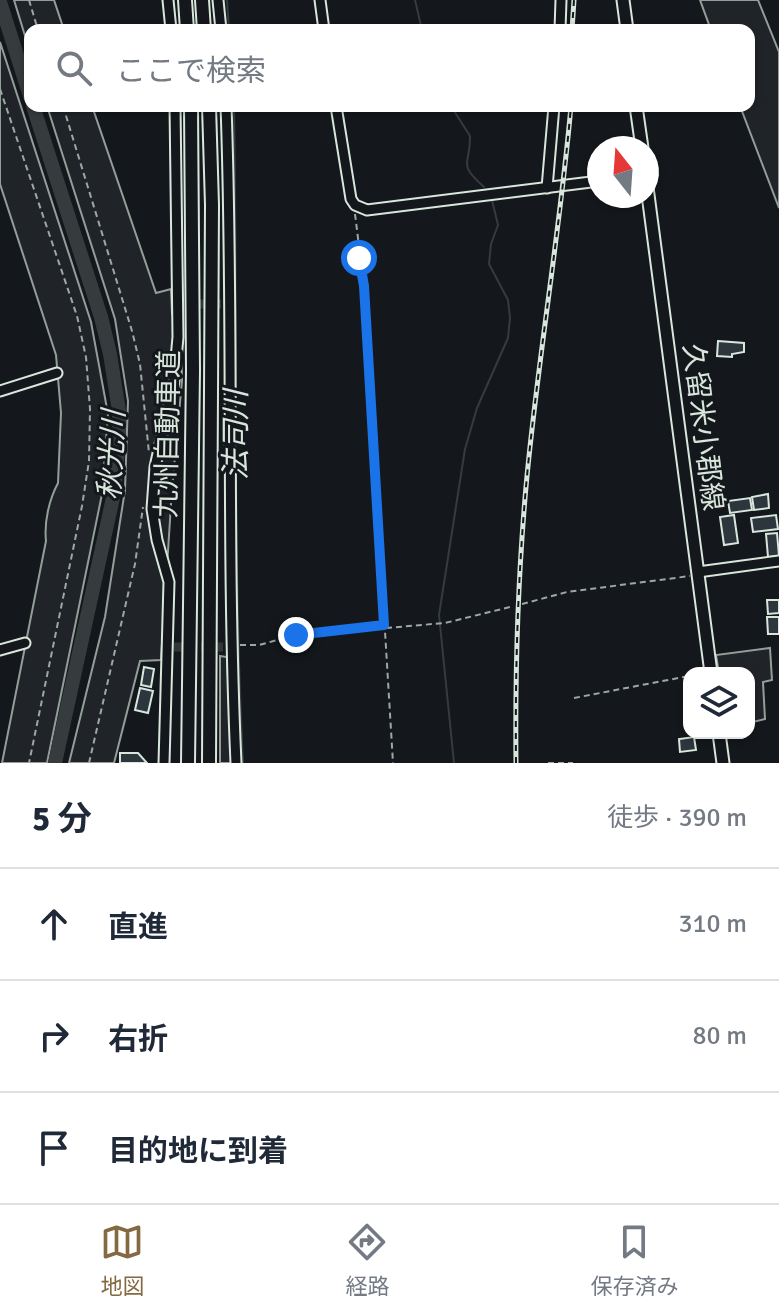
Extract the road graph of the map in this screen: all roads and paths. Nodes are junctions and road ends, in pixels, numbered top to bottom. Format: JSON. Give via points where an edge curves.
{"nodes":[{"id":1,"x":29,"y":0,"type":"edge"},
{"id":2,"x":168,"y":0,"type":"edge"},
{"id":3,"x":185,"y":0,"type":"edge"},
{"id":4,"x":202,"y":0,"type":"edge"},
{"id":5,"x":218,"y":0,"type":"edge"},
{"id":6,"x":320,"y":0,"type":"edge"},
{"id":7,"x":561,"y":0,"type":"edge"},
{"id":8,"x":623,"y":0,"type":"edge"},
{"id":9,"x":36,"y":24,"type":"edge"},
{"id":10,"x":170,"y":24,"type":"edge"},
{"id":11,"x":187,"y":24,"type":"edge"},
{"id":12,"x":204,"y":24,"type":"edge"},
{"id":13,"x":220,"y":24,"type":"edge"},
{"id":14,"x":323,"y":24,"type":"edge"},
{"id":15,"x":560,"y":24,"type":"edge"},
{"id":16,"x":626,"y":24,"type":"edge"},
{"id":17,"x":0,"y":89,"type":"edge"},
{"id":18,"x":65,"y":112,"type":"edge"},
{"id":19,"x":175,"y":112,"type":"edge"},
{"id":20,"x":191,"y":112,"type":"edge"},
{"id":21,"x":209,"y":112,"type":"edge"},
{"id":22,"x":226,"y":112,"type":"edge"},
{"id":23,"x":337,"y":112,"type":"edge"},
{"id":24,"x":553,"y":112,"type":"edge"},
{"id":25,"x":637,"y":112,"type":"edge"},
{"id":26,"x":640,"y":136,"type":"edge"},
{"id":27,"x":587,"y":183,"type":"edge"},
{"id":28,"x":547,"y":188,"type":"junction"},
{"id":29,"x":355,"y":205,"type":"junction"},
{"id":30,"x":650,"y":208,"type":"edge"},
{"id":31,"x":57,"y":373,"type":"dead end"},
{"id":32,"x":0,"y":391,"type":"edge"},
{"id":33,"x":149,"y":462,"type":"dead end"},
{"id":34,"x":145,"y":495,"type":"dead end"},
{"id":35,"x":779,"y":561,"type":"edge"},
{"id":36,"x":698,"y":572,"type":"junction"},
{"id":37,"x":522,"y":604,"type":"dead end"},
{"id":38,"x":510,"y":607,"type":"dead end"},
{"id":39,"x":384,"y":626,"type":"junction"},
{"id":40,"x":25,"y":643,"type":"dead end"},
{"id":41,"x":245,"y":645,"type":"dead end"},
{"id":42,"x":0,"y":650,"type":"edge"},
{"id":43,"x":710,"y":667,"type":"edge"},
{"id":44,"x":683,"y":677,"type":"edge"},
{"id":45,"x":574,"y":698,"type":"dead end"},
{"id":46,"x":720,"y":739,"type":"edge"},
{"id":47,"x":29,"y":763,"type":"edge"},
{"id":48,"x":89,"y":763,"type":"edge"},
{"id":49,"x":164,"y":763,"type":"edge"},
{"id":50,"x":188,"y":763,"type":"edge"},
{"id":51,"x":209,"y":763,"type":"edge"},
{"id":52,"x":236,"y":763,"type":"edge"},
{"id":53,"x":393,"y":763,"type":"edge"},
{"id":54,"x":548,"y":763,"type":"edge"},
{"id":55,"x":573,"y":763,"type":"edge"},
{"id":56,"x":723,"y":763,"type":"edge"}],
"edges":[{"from":1,"to":9,"type":"path"},
{"from":2,"to":10,"type":"street"},
{"from":3,"to":11,"type":"highway"},
{"from":4,"to":12,"type":"highway"},
{"from":5,"to":13,"type":"street"},
{"from":6,"to":14,"type":"street"},
{"from":7,"to":15,"type":"street"},
{"from":8,"to":16,"type":"main road"},
{"from":17,"to":47,"type":"path","via":[[77,316],[90,409],[84,491]]},
{"from":18,"to":33,"type":"path","via":[[132,331],[145,398]]},
{"from":19,"to":49,"type":"street","via":[[182,304],[153,492],[157,540],[169,582]]},
{"from":20,"to":50,"type":"highway","name":"九州自動車道"},
{"from":21,"to":51,"type":"highway","name":"九州自動車道"},
{"from":22,"to":52,"type":"street","via":[[227,646]]},
{"from":23,"to":29,"type":"street"},
{"from":24,"to":28,"type":"street"},
{"from":25,"to":26,"type":"main road"},
{"from":27,"to":28,"type":"street"},
{"from":28,"to":29,"type":"street","via":[[377,211]]},
{"from":29,"to":39,"type":"path"},
{"from":30,"to":36,"type":"main road","name":"久留米小郡線"},
{"from":31,"to":32,"type":"street"},
{"from":34,"to":48,"type":"path","via":[[135,564]]},
{"from":35,"to":36,"type":"street"},
{"from":36,"to":37,"type":"path"},
{"from":36,"to":43,"type":"main road","name":"久留米小郡線"},
{"from":38,"to":39,"type":"path","via":[[438,623]]},
{"from":39,"to":41,"type":"path"},
{"from":39,"to":53,"type":"path"},
{"from":40,"to":42,"type":"street"},
{"from":44,"to":45,"type":"path"},
{"from":46,"to":56,"type":"main road"},
{"from":54,"to":55,"type":"path"}]}
